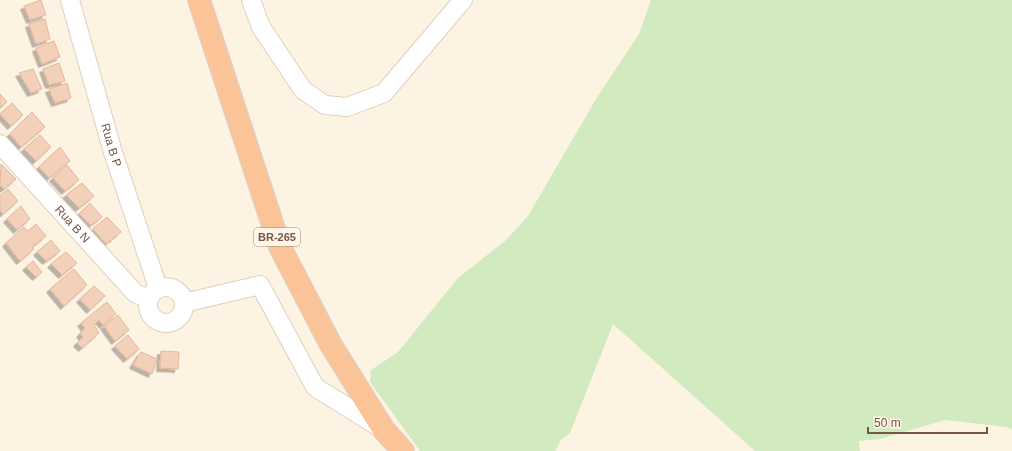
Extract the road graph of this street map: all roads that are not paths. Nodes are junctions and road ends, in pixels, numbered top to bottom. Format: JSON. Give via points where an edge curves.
{"nodes":[{"id":1,"x":70,"y":0,"type":"edge"},
{"id":2,"x":199,"y":0,"type":"edge"},
{"id":3,"x":251,"y":0,"type":"edge"},
{"id":4,"x":463,"y":0,"type":"edge"},
{"id":5,"x":0,"y":144,"type":"edge"},
{"id":6,"x":153,"y":294,"type":"junction"},
{"id":7,"x":184,"y":303,"type":"junction"},
{"id":8,"x":384,"y":430,"type":"junction"},
{"id":9,"x":403,"y":451,"type":"edge"}],
"edges":[{"from":1,"to":6,"type":"street","name":"Rua B P"},
{"from":2,"to":8,"type":"highway","number":"BR-265","via":[[280,247],[331,345]]},
{"from":3,"to":4,"type":"street","via":[[261,27],[303,90],[325,104],[347,107],[384,93]]},
{"from":5,"to":6,"type":"street","name":"Rua B N","via":[[135,293]]},
{"from":6,"to":7,"type":"street","via":[[168,287],[172,288],[180,294]]},
{"from":6,"to":7,"type":"street","via":[[147,307],[149,314],[160,323],[174,322],[182,313]]},
{"from":7,"to":8,"type":"street","via":[[260,285],[315,387]]},
{"from":8,"to":9,"type":"highway","number":"BR-265"}]}
